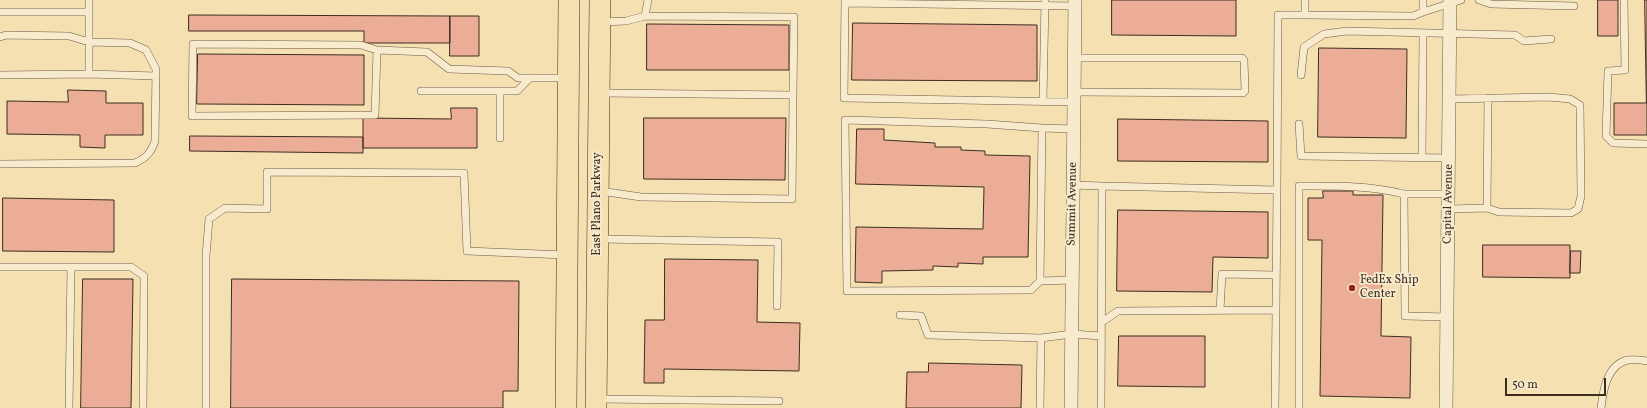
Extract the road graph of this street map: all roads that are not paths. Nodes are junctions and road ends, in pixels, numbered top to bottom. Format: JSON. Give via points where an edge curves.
{"nodes":[{"id":1,"x":89,"y":0,"type":"edge"},
{"id":2,"x":569,"y":0,"type":"edge"},
{"id":3,"x":600,"y":0,"type":"edge"},
{"id":4,"x":648,"y":0,"type":"edge"},
{"id":5,"x":1305,"y":0,"type":"edge"},
{"id":6,"x":1423,"y":0,"type":"edge"},
{"id":7,"x":1479,"y":0,"type":"edge"},
{"id":8,"x":1624,"y":0,"type":"edge"},
{"id":9,"x":845,"y":1,"type":"edge"},
{"id":10,"x":1454,"y":1,"type":"edge"},
{"id":11,"x":1045,"y":3,"type":"edge"},
{"id":12,"x":1075,"y":3,"type":"edge"},
{"id":13,"x":1574,"y":6,"type":"dead end"},
{"id":14,"x":0,"y":12,"type":"edge"},
{"id":15,"x":89,"y":12,"type":"junction"},
{"id":16,"x":1423,"y":12,"type":"junction"},
{"id":17,"x":1305,"y":15,"type":"junction"},
{"id":18,"x":645,"y":16,"type":"junction"},
{"id":19,"x":600,"y":22,"type":"junction"},
{"id":20,"x":1423,"y":34,"type":"junction"},
{"id":21,"x":1450,"y":34,"type":"junction"},
{"id":22,"x":0,"y":37,"type":"edge"},
{"id":23,"x":1551,"y":39,"type":"dead end"},
{"id":24,"x":89,"y":42,"type":"junction"},
{"id":25,"x":377,"y":50,"type":"junction"},
{"id":26,"x":1074,"y":58,"type":"junction"},
{"id":27,"x":89,"y":74,"type":"junction"},
{"id":28,"x":0,"y":75,"type":"edge"},
{"id":29,"x":1302,"y":75,"type":"dead end"},
{"id":30,"x":156,"y":76,"type":"junction"},
{"id":31,"x":530,"y":78,"type":"junction"},
{"id":32,"x":569,"y":78,"type":"junction"},
{"id":33,"x":421,"y":91,"type":"dead end"},
{"id":34,"x":500,"y":91,"type":"junction"},
{"id":35,"x":599,"y":93,"type":"junction"},
{"id":36,"x":793,"y":95,"type":"junction"},
{"id":37,"x":1074,"y":97,"type":"junction"},
{"id":38,"x":1488,"y":98,"type":"junction"},
{"id":39,"x":1450,"y":99,"type":"junction"},
{"id":40,"x":1043,"y":102,"type":"junction"},
{"id":41,"x":1299,"y":124,"type":"dead end"},
{"id":42,"x":1042,"y":128,"type":"junction"},
{"id":43,"x":1074,"y":129,"type":"junction"},
{"id":44,"x":500,"y":138,"type":"dead end"},
{"id":45,"x":1647,"y":144,"type":"edge"},
{"id":46,"x":1422,"y":158,"type":"junction"},
{"id":47,"x":1450,"y":158,"type":"junction"},
{"id":48,"x":0,"y":164,"type":"edge"},
{"id":49,"x":1073,"y":185,"type":"junction"},
{"id":50,"x":1102,"y":186,"type":"junction"},
{"id":51,"x":1276,"y":190,"type":"junction"},
{"id":52,"x":598,"y":191,"type":"junction"},
{"id":53,"x":1404,"y":194,"type":"junction"},
{"id":54,"x":1449,"y":194,"type":"junction"},
{"id":55,"x":1487,"y":208,"type":"junction"},
{"id":56,"x":1449,"y":209,"type":"junction"},
{"id":57,"x":598,"y":239,"type":"junction"},
{"id":58,"x":568,"y":255,"type":"junction"},
{"id":59,"x":0,"y":266,"type":"edge"},
{"id":60,"x":71,"y":267,"type":"junction"},
{"id":61,"x":1276,"y":275,"type":"junction"},
{"id":62,"x":1072,"y":280,"type":"junction"},
{"id":63,"x":1040,"y":281,"type":"junction"},
{"id":64,"x":777,"y":306,"type":"dead end"},
{"id":65,"x":1220,"y":310,"type":"junction"},
{"id":66,"x":1276,"y":310,"type":"junction"},
{"id":67,"x":900,"y":315,"type":"dead end"},
{"id":68,"x":1448,"y":317,"type":"junction"},
{"id":69,"x":1102,"y":322,"type":"junction"},
{"id":70,"x":1072,"y":334,"type":"junction"},
{"id":71,"x":1102,"y":336,"type":"junction"},
{"id":72,"x":1041,"y":338,"type":"junction"},
{"id":73,"x":1647,"y":361,"type":"edge"},
{"id":74,"x":779,"y":401,"type":"dead end"},
{"id":75,"x":566,"y":403,"type":"edge"},
{"id":76,"x":596,"y":403,"type":"edge"},
{"id":77,"x":69,"y":408,"type":"edge"},
{"id":78,"x":143,"y":408,"type":"edge"},
{"id":79,"x":206,"y":408,"type":"edge"},
{"id":80,"x":1040,"y":408,"type":"edge"},
{"id":81,"x":1071,"y":408,"type":"edge"},
{"id":82,"x":1101,"y":408,"type":"edge"},
{"id":83,"x":1274,"y":408,"type":"edge"},
{"id":84,"x":1299,"y":408,"type":"edge"},
{"id":85,"x":1446,"y":408,"type":"edge"},
{"id":86,"x":1601,"y":408,"type":"edge"}],
"edges":[{"from":1,"to":15,"type":"lane"},
{"from":2,"to":32,"type":"main road"},
{"from":3,"to":19,"type":"main road","name":"East Plano Parkway"},
{"from":4,"to":18,"type":"lane"},
{"from":5,"to":17,"type":"lane"},
{"from":6,"to":16,"type":"lane"},
{"from":7,"to":13,"type":"lane","via":[[1491,4]]},
{"from":8,"to":45,"type":"lane","via":[[1625,70],[1608,71],[1606,136],[1613,143]]},
{"from":9,"to":11,"type":"lane"},
{"from":9,"to":40,"type":"lane","via":[[844,98]]},
{"from":10,"to":16,"type":"lane"},
{"from":10,"to":21,"type":"street","name":"Capital Avenue"},
{"from":11,"to":12,"type":"lane"},
{"from":11,"to":40,"type":"lane"},
{"from":12,"to":26,"type":"street","name":"Summit Avenue"},
{"from":14,"to":15,"type":"lane"},
{"from":15,"to":24,"type":"lane"},
{"from":16,"to":17,"type":"lane","via":[[1413,16]]},
{"from":17,"to":51,"type":"lane","via":[[1278,15]]},
{"from":18,"to":19,"type":"lane","via":[[626,21]]},
{"from":18,"to":36,"type":"lane","via":[[794,17]]},
{"from":19,"to":35,"type":"main road","name":"East Plano Parkway"},
{"from":20,"to":21,"type":"lane"},
{"from":20,"to":29,"type":"lane","via":[[1347,31],[1324,34],[1304,47]]},
{"from":20,"to":46,"type":"lane"},
{"from":21,"to":23,"type":"lane","via":[[1515,36],[1524,41]]},
{"from":21,"to":39,"type":"street","name":"Capital Avenue"},
{"from":22,"to":24,"type":"lane","via":[[69,36]]},
{"from":24,"to":27,"type":"lane"},
{"from":24,"to":30,"type":"lane","via":[[139,45],[152,59]]},
{"from":25,"to":25,"type":"lane","via":[[361,45],[193,44],[192,116],[375,114]]},
{"from":25,"to":31,"type":"lane","via":[[427,52],[449,69],[508,71],[518,78]]},
{"from":26,"to":37,"type":"street","name":"Summit Avenue"},
{"from":26,"to":37,"type":"lane","via":[[1242,58],[1245,91]]},
{"from":27,"to":28,"type":"lane"},
{"from":27,"to":30,"type":"lane"},
{"from":30,"to":48,"type":"lane","via":[[155,141],[152,150],[144,159],[135,163]]},
{"from":31,"to":32,"type":"lane"},
{"from":31,"to":34,"type":"lane","via":[[517,91]]},
{"from":32,"to":35,"type":"main road"},
{"from":32,"to":58,"type":"main road"},
{"from":33,"to":34,"type":"lane"},
{"from":34,"to":44,"type":"lane"},
{"from":35,"to":36,"type":"lane"},
{"from":35,"to":52,"type":"main road","name":"East Plano Parkway"},
{"from":36,"to":52,"type":"lane","via":[[792,199],[641,197]]},
{"from":37,"to":40,"type":"lane"},
{"from":37,"to":43,"type":"street","name":"Summit Avenue"},
{"from":38,"to":39,"type":"lane"},
{"from":38,"to":55,"type":"lane"},
{"from":38,"to":55,"type":"lane","via":[[1570,99],[1580,105],[1581,196],[1578,209],[1571,213],[1499,212]]},
{"from":39,"to":47,"type":"street","name":"Capital Avenue"},
{"from":41,"to":46,"type":"lane","via":[[1301,156]]},
{"from":42,"to":43,"type":"lane"},
{"from":42,"to":63,"type":"lane"},
{"from":42,"to":63,"type":"lane","via":[[845,120],[847,291],[1031,290]]},
{"from":43,"to":49,"type":"street","name":"Summit Avenue"},
{"from":46,"to":47,"type":"lane"},
{"from":47,"to":54,"type":"street","name":"Capital Avenue"},
{"from":49,"to":50,"type":"lane"},
{"from":49,"to":62,"type":"street","name":"Summit Avenue"},
{"from":50,"to":51,"type":"lane"},
{"from":50,"to":69,"type":"lane"},
{"from":51,"to":61,"type":"lane"},
{"from":52,"to":57,"type":"main road","name":"East Plano Parkway"},
{"from":53,"to":54,"type":"lane"},
{"from":53,"to":68,"type":"lane","via":[[1405,316]]},
{"from":53,"to":84,"type":"lane","via":[[1386,189],[1354,186],[1299,186]]},
{"from":54,"to":56,"type":"street","name":"Capital Avenue"},
{"from":55,"to":56,"type":"lane"},
{"from":56,"to":68,"type":"street","name":"Capital Avenue"},
{"from":57,"to":58,"type":"main road"},
{"from":57,"to":64,"type":"lane","via":[[778,242]]},
{"from":57,"to":76,"type":"main road","name":"East Plano Parkway"},
{"from":58,"to":75,"type":"main road"},
{"from":58,"to":79,"type":"lane","via":[[467,251],[464,173],[267,172],[267,209],[226,208],[209,219],[206,256]]},
{"from":59,"to":60,"type":"lane"},
{"from":60,"to":77,"type":"lane"},
{"from":60,"to":78,"type":"lane","via":[[131,268],[144,276]]},
{"from":61,"to":65,"type":"lane","via":[[1222,274]]},
{"from":61,"to":66,"type":"lane"},
{"from":62,"to":63,"type":"lane"},
{"from":62,"to":70,"type":"street","name":"Summit Avenue"},
{"from":65,"to":66,"type":"lane"},
{"from":65,"to":69,"type":"lane","via":[[1118,311]]},
{"from":66,"to":83,"type":"lane"},
{"from":67,"to":72,"type":"lane","via":[[921,316],[928,335]]},
{"from":68,"to":85,"type":"street","name":"Capital Avenue"},
{"from":69,"to":71,"type":"lane"},
{"from":70,"to":71,"type":"lane"},
{"from":70,"to":72,"type":"lane"},
{"from":70,"to":81,"type":"street","name":"Summit Avenue"},
{"from":71,"to":82,"type":"lane"},
{"from":72,"to":80,"type":"lane"},
{"from":73,"to":86,"type":"lane","via":[[1627,360],[1617,366],[1606,379]]},
{"from":74,"to":76,"type":"lane"},
{"from":75,"to":76,"type":"main road"}]}
